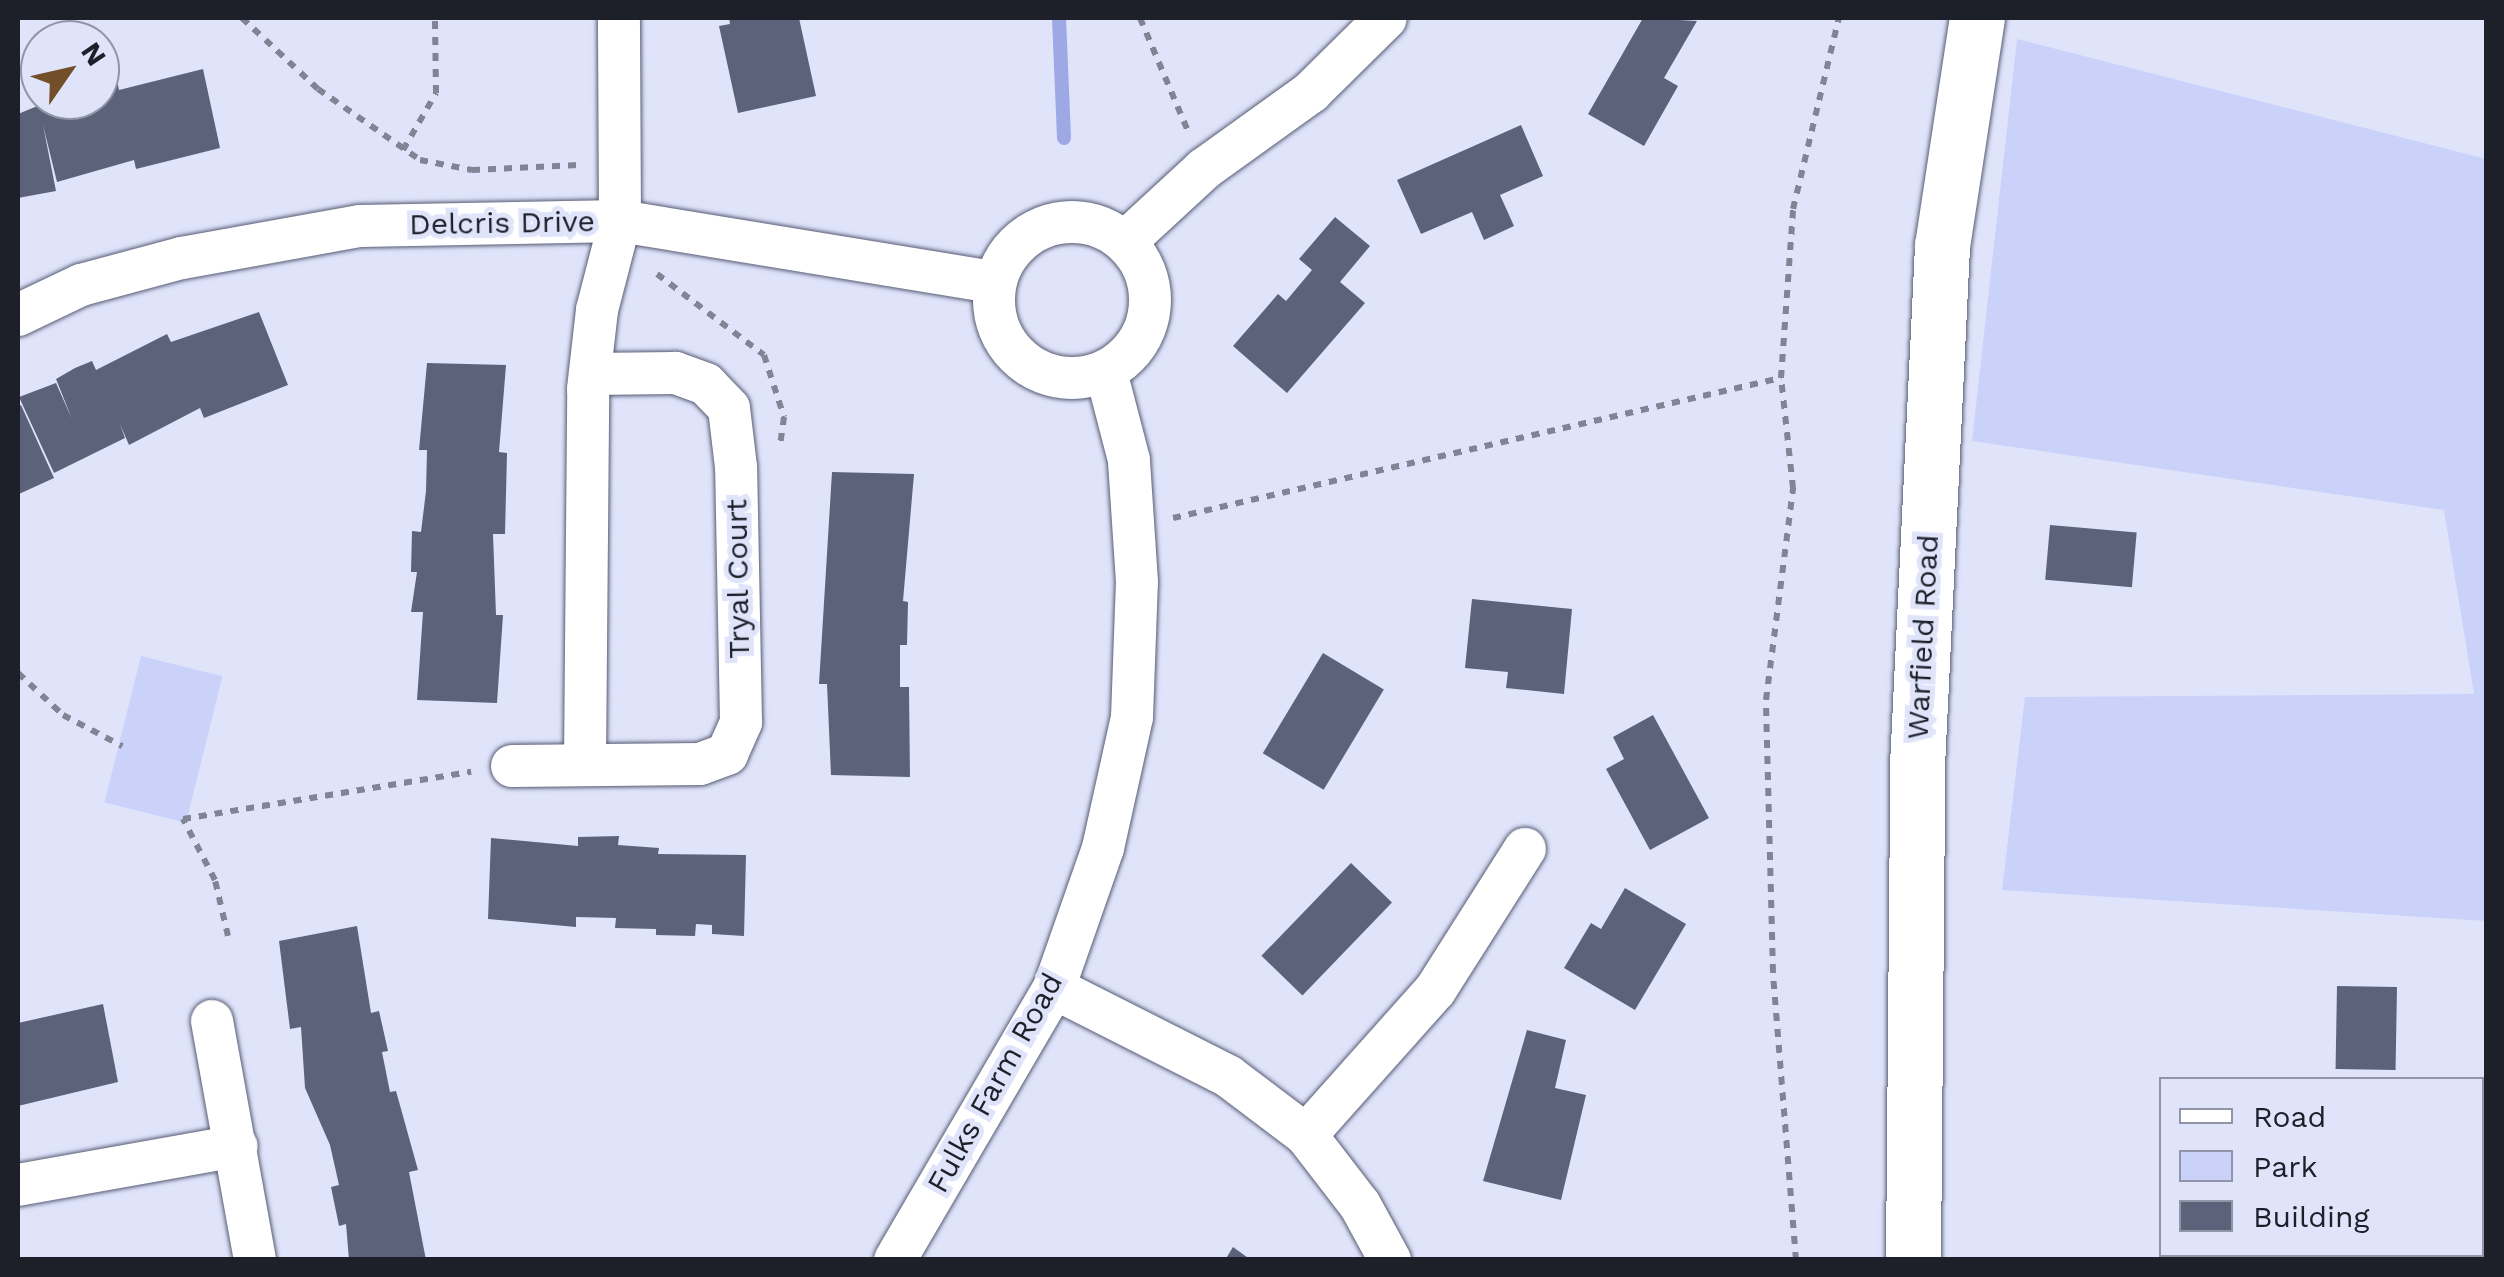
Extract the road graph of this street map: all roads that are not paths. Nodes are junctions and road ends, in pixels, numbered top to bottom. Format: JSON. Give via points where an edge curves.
{"nodes":[{"id":1,"x":619,"y":18,"type":"edge"},
{"id":2,"x":1386,"y":18,"type":"edge"},
{"id":3,"x":1978,"y":18,"type":"edge"},
{"id":4,"x":616,"y":234,"type":"junction"},
{"id":5,"x":1124,"y":242,"type":"junction"},
{"id":6,"x":994,"y":282,"type":"junction"},
{"id":7,"x":18,"y":315,"type":"edge"},
{"id":8,"x":1106,"y":372,"type":"junction"},
{"id":9,"x":590,"y":374,"type":"junction"},
{"id":10,"x":585,"y":763,"type":"junction"},
{"id":11,"x":512,"y":766,"type":"road end"},
{"id":12,"x":1525,"y":849,"type":"dead end"},
{"id":13,"x":1054,"y":988,"type":"junction"},
{"id":14,"x":212,"y":1021,"type":"dead end"},
{"id":15,"x":1306,"y":1136,"type":"junction"},
{"id":16,"x":237,"y":1146,"type":"junction"},
{"id":17,"x":18,"y":1186,"type":"edge"},
{"id":18,"x":256,"y":1260,"type":"edge"},
{"id":19,"x":894,"y":1260,"type":"edge"},
{"id":20,"x":1390,"y":1260,"type":"edge"},
{"id":21,"x":1913,"y":1260,"type":"edge"}],
"edges":[{"from":1,"to":4,"type":"street"},
{"from":2,"to":5,"type":"street","via":[[1311,92],[1204,169]]},
{"from":3,"to":21,"type":"street","name":"Warfield Road","via":[[1942,246],[1917,766]]},
{"from":4,"to":6,"type":"street","name":"Delcris Drive"},
{"from":4,"to":7,"type":"street","name":"Delcris Drive","via":[[360,226],[182,258],[82,286]]},
{"from":4,"to":9,"type":"street"},
{"from":5,"to":6,"type":"street","via":[[1082,222],[1054,223],[1008,254]]},
{"from":5,"to":8,"type":"street","via":[[1147,276],[1150,310],[1135,348]]},
{"from":6,"to":8,"type":"street","via":[[994,314],[1025,365],[1069,379]]},
{"from":8,"to":13,"type":"street","name":"Fulks Farm Road","via":[[1129,460],[1132,718],[1102,848]]},
{"from":9,"to":10,"type":"street"},
{"from":9,"to":10,"type":"street","name":"Tryal Court","via":[[675,373],[706,384],[729,408],[741,722],[727,754],[700,764]]},
{"from":10,"to":11,"type":"street","name":"Tryal Court"},
{"from":12,"to":15,"type":"street","via":[[1436,990]]},
{"from":13,"to":15,"type":"street","via":[[1228,1076]]},
{"from":13,"to":19,"type":"street","name":"Fulks Farm Road"},
{"from":14,"to":16,"type":"street"},
{"from":15,"to":20,"type":"street","via":[[1360,1204]]},
{"from":16,"to":17,"type":"street"},
{"from":16,"to":18,"type":"street"}]}
